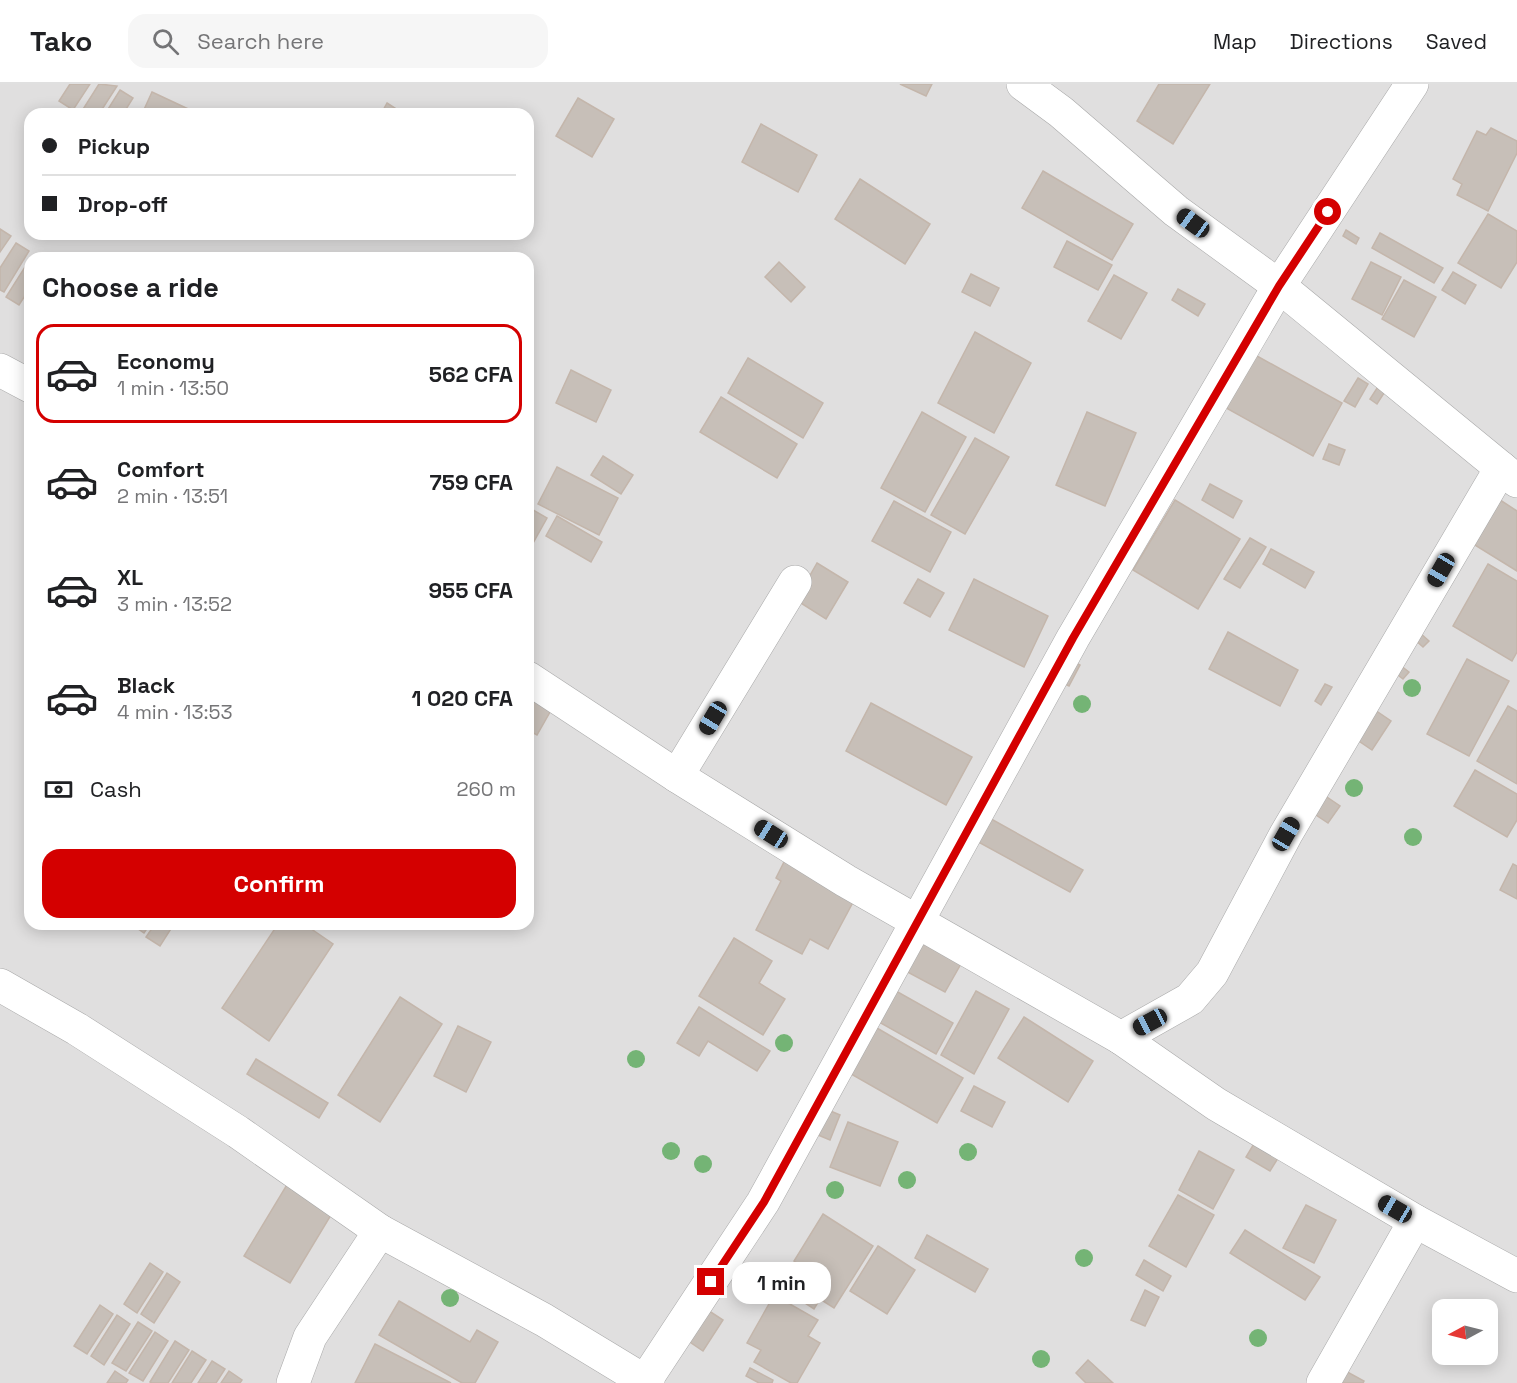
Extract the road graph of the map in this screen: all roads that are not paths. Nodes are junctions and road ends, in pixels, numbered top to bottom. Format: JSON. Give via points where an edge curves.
{"nodes":[{"id":1,"x":1023,"y":84,"type":"edge"},
{"id":2,"x":1412,"y":84,"type":"edge"},
{"id":3,"x":1279,"y":286,"type":"junction"},
{"id":4,"x":0,"y":370,"type":"edge"},
{"id":5,"x":24,"y":383,"type":"edge"},
{"id":6,"x":1509,"y":475,"type":"edge"},
{"id":7,"x":795,"y":582,"type":"dead end"},
{"id":8,"x":534,"y":682,"type":"edge"},
{"id":9,"x":678,"y":776,"type":"junction"},
{"id":10,"x":917,"y":921,"type":"junction"},
{"id":11,"x":0,"y":985,"type":"edge"},
{"id":12,"x":1121,"y":1038,"type":"junction"},
{"id":13,"x":1415,"y":1221,"type":"junction"},
{"id":14,"x":380,"y":1231,"type":"junction"},
{"id":15,"x":1517,"y":1276,"type":"edge"},
{"id":16,"x":647,"y":1382,"type":"edge"},
{"id":17,"x":293,"y":1383,"type":"edge"},
{"id":18,"x":1323,"y":1383,"type":"edge"}],
"edges":[{"from":1,"to":3,"type":"street","via":[[1176,211]]},
{"from":2,"to":3,"type":"street"},
{"from":3,"to":6,"type":"street"},
{"from":3,"to":10,"type":"street","via":[[1073,638]]},
{"from":4,"to":5,"type":"street"},
{"from":6,"to":12,"type":"street","via":[[1286,834],[1212,974],[1190,999]]},
{"from":7,"to":9,"type":"street"},
{"from":8,"to":9,"type":"street"},
{"from":9,"to":10,"type":"street"},
{"from":10,"to":12,"type":"street"},
{"from":10,"to":16,"type":"street","via":[[764,1202]]},
{"from":11,"to":14,"type":"street","via":[[77,1029],[238,1132]]},
{"from":12,"to":13,"type":"street","via":[[1216,1104]]},
{"from":13,"to":15,"type":"street"},
{"from":13,"to":18,"type":"street"},
{"from":14,"to":16,"type":"street","via":[[544,1320]]},
{"from":14,"to":17,"type":"street","via":[[310,1337]]}]}
